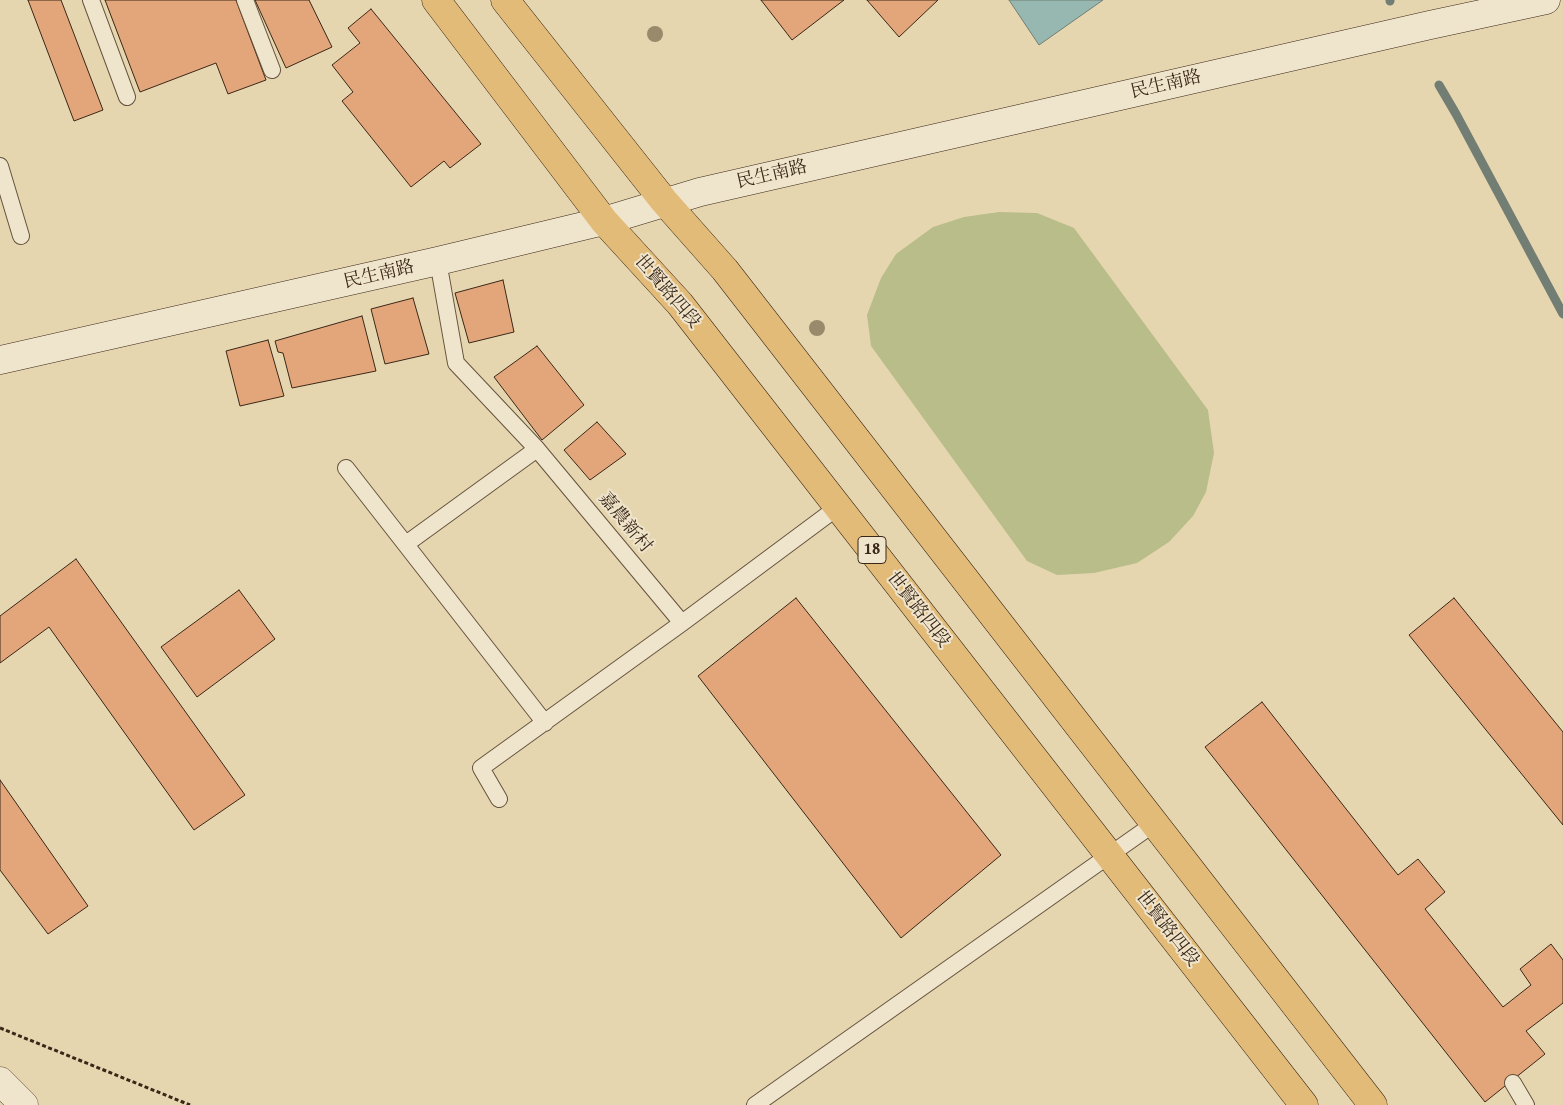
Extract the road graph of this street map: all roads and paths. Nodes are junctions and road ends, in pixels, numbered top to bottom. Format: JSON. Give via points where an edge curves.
{"nodes":[{"id":1,"x":91,"y":0,"type":"edge"},
{"id":2,"x":245,"y":0,"type":"edge"},
{"id":3,"x":436,"y":0,"type":"edge"},
{"id":4,"x":504,"y":0,"type":"edge"},
{"id":5,"x":1546,"y":0,"type":"edge"},
{"id":6,"x":272,"y":70,"type":"dead end"},
{"id":7,"x":127,"y":97,"type":"dead end"},
{"id":8,"x":0,"y":166,"type":"edge"},
{"id":9,"x":664,"y":201,"type":"junction"},
{"id":10,"x":604,"y":221,"type":"junction"},
{"id":11,"x":22,"y":236,"type":"dead end"},
{"id":12,"x":438,"y":261,"type":"junction"},
{"id":13,"x":0,"y":360,"type":"edge"},
{"id":14,"x":537,"y":449,"type":"junction"},
{"id":15,"x":346,"y":468,"type":"dead end"},
{"id":16,"x":838,"y":507,"type":"junction"},
{"id":17,"x":406,"y":544,"type":"junction"},
{"id":18,"x":682,"y":623,"type":"junction"},
{"id":19,"x":545,"y":723,"type":"junction"},
{"id":20,"x":499,"y":799,"type":"dead end"},
{"id":21,"x":1155,"y":823,"type":"junction"},
{"id":22,"x":1110,"y":856,"type":"junction"},
{"id":23,"x":0,"y":1028,"type":"edge"},
{"id":24,"x":0,"y":1081,"type":"edge"},
{"id":25,"x":1513,"y":1083,"type":"dead end"},
{"id":26,"x":24,"y":1105,"type":"edge"},
{"id":27,"x":190,"y":1105,"type":"edge"},
{"id":28,"x":755,"y":1105,"type":"edge"},
{"id":29,"x":1304,"y":1105,"type":"edge"},
{"id":30,"x":1373,"y":1105,"type":"edge"},
{"id":31,"x":1526,"y":1105,"type":"edge"}],
"edges":[{"from":1,"to":7,"type":"lane"},
{"from":2,"to":6,"type":"lane"},
{"from":3,"to":10,"type":"main road","name":"世賢路四段","number":"18"},
{"from":4,"to":9,"type":"main road"},
{"from":5,"to":9,"type":"main road","name":"民生南路"},
{"from":8,"to":11,"type":"lane"},
{"from":9,"to":10,"type":"main road","name":"民生南路"},
{"from":9,"to":21,"type":"main road","via":[[726,270]]},
{"from":10,"to":12,"type":"main road","name":"民生南路"},
{"from":10,"to":16,"type":"main road","name":"世賢路四段","number":"18","via":[[680,304]]},
{"from":12,"to":13,"type":"main road","name":"民生南路"},
{"from":12,"to":14,"type":"lane","name":"嘉農新村","via":[[456,363]]},
{"from":14,"to":17,"type":"lane"},
{"from":14,"to":18,"type":"lane","name":"嘉農新村"},
{"from":15,"to":17,"type":"lane"},
{"from":16,"to":18,"type":"lane"},
{"from":16,"to":22,"type":"main road","name":"世賢路四段","number":"18"},
{"from":17,"to":19,"type":"lane"},
{"from":18,"to":19,"type":"lane"},
{"from":19,"to":20,"type":"lane","via":[[481,768]]},
{"from":21,"to":22,"type":"lane"},
{"from":21,"to":30,"type":"main road"},
{"from":22,"to":28,"type":"lane"},
{"from":22,"to":29,"type":"main road","name":"世賢路四段","number":"18"},
{"from":23,"to":27,"type":"path"},
{"from":24,"to":26,"type":"main road"},
{"from":25,"to":31,"type":"lane"}]}
